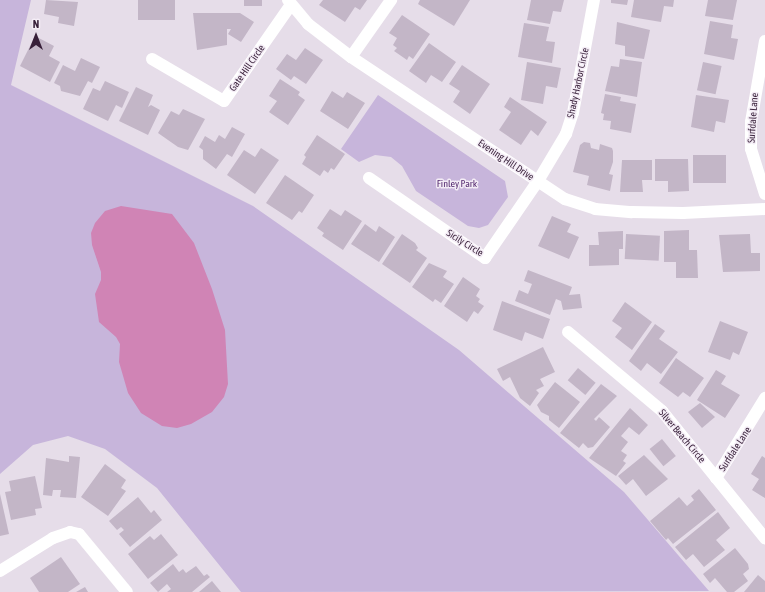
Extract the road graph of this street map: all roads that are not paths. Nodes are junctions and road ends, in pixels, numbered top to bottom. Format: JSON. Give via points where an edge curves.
{"nodes":[{"id":1,"x":391,"y":0,"type":"edge"},
{"id":2,"x":594,"y":0,"type":"edge"},
{"id":3,"x":289,"y":3,"type":"edge"},
{"id":4,"x":765,"y":41,"type":"edge"},
{"id":5,"x":351,"y":57,"type":"junction"},
{"id":6,"x":152,"y":59,"type":"dead end"},
{"id":7,"x":763,"y":62,"type":"edge"},
{"id":8,"x":370,"y":178,"type":"dead end"},
{"id":9,"x":538,"y":182,"type":"junction"},
{"id":10,"x":765,"y":194,"type":"edge"},
{"id":11,"x":765,"y":210,"type":"edge"},
{"id":12,"x":568,"y":332,"type":"dead end"},
{"id":13,"x":765,"y":398,"type":"edge"},
{"id":14,"x":716,"y":478,"type":"junction"},
{"id":15,"x":765,"y":538,"type":"edge"},
{"id":16,"x":0,"y":571,"type":"edge"},
{"id":17,"x":128,"y":592,"type":"edge"}],
"edges":[{"from":1,"to":5,"type":"street"},
{"from":2,"to":9,"type":"street","name":"Shady Harbor Circle","via":[[573,113],[566,134]]},
{"from":3,"to":5,"type":"street","name":"Evening Hill Drive","via":[[308,24]]},
{"from":3,"to":6,"type":"street","name":"Gate Hill Circle","via":[[224,101]]},
{"from":4,"to":7,"type":"street","name":"Surfdale Lane"},
{"from":5,"to":9,"type":"street","name":"Evening Hill Drive"},
{"from":7,"to":10,"type":"street","name":"Surfdale Lane","via":[[751,122],[751,149]]},
{"from":8,"to":9,"type":"street","name":"Sicily Circle","via":[[485,258]]},
{"from":9,"to":11,"type":"street","name":"Evening Hill Drive","via":[[565,199],[595,209],[683,213]]},
{"from":12,"to":14,"type":"street","name":"Silver Beach Circle","via":[[662,411]]},
{"from":13,"to":14,"type":"street","name":"Surfdale Lane"},
{"from":14,"to":15,"type":"street","name":"Silver Beach Circle"},
{"from":16,"to":17,"type":"street","via":[[53,538],[70,532],[79,534]]}]}
